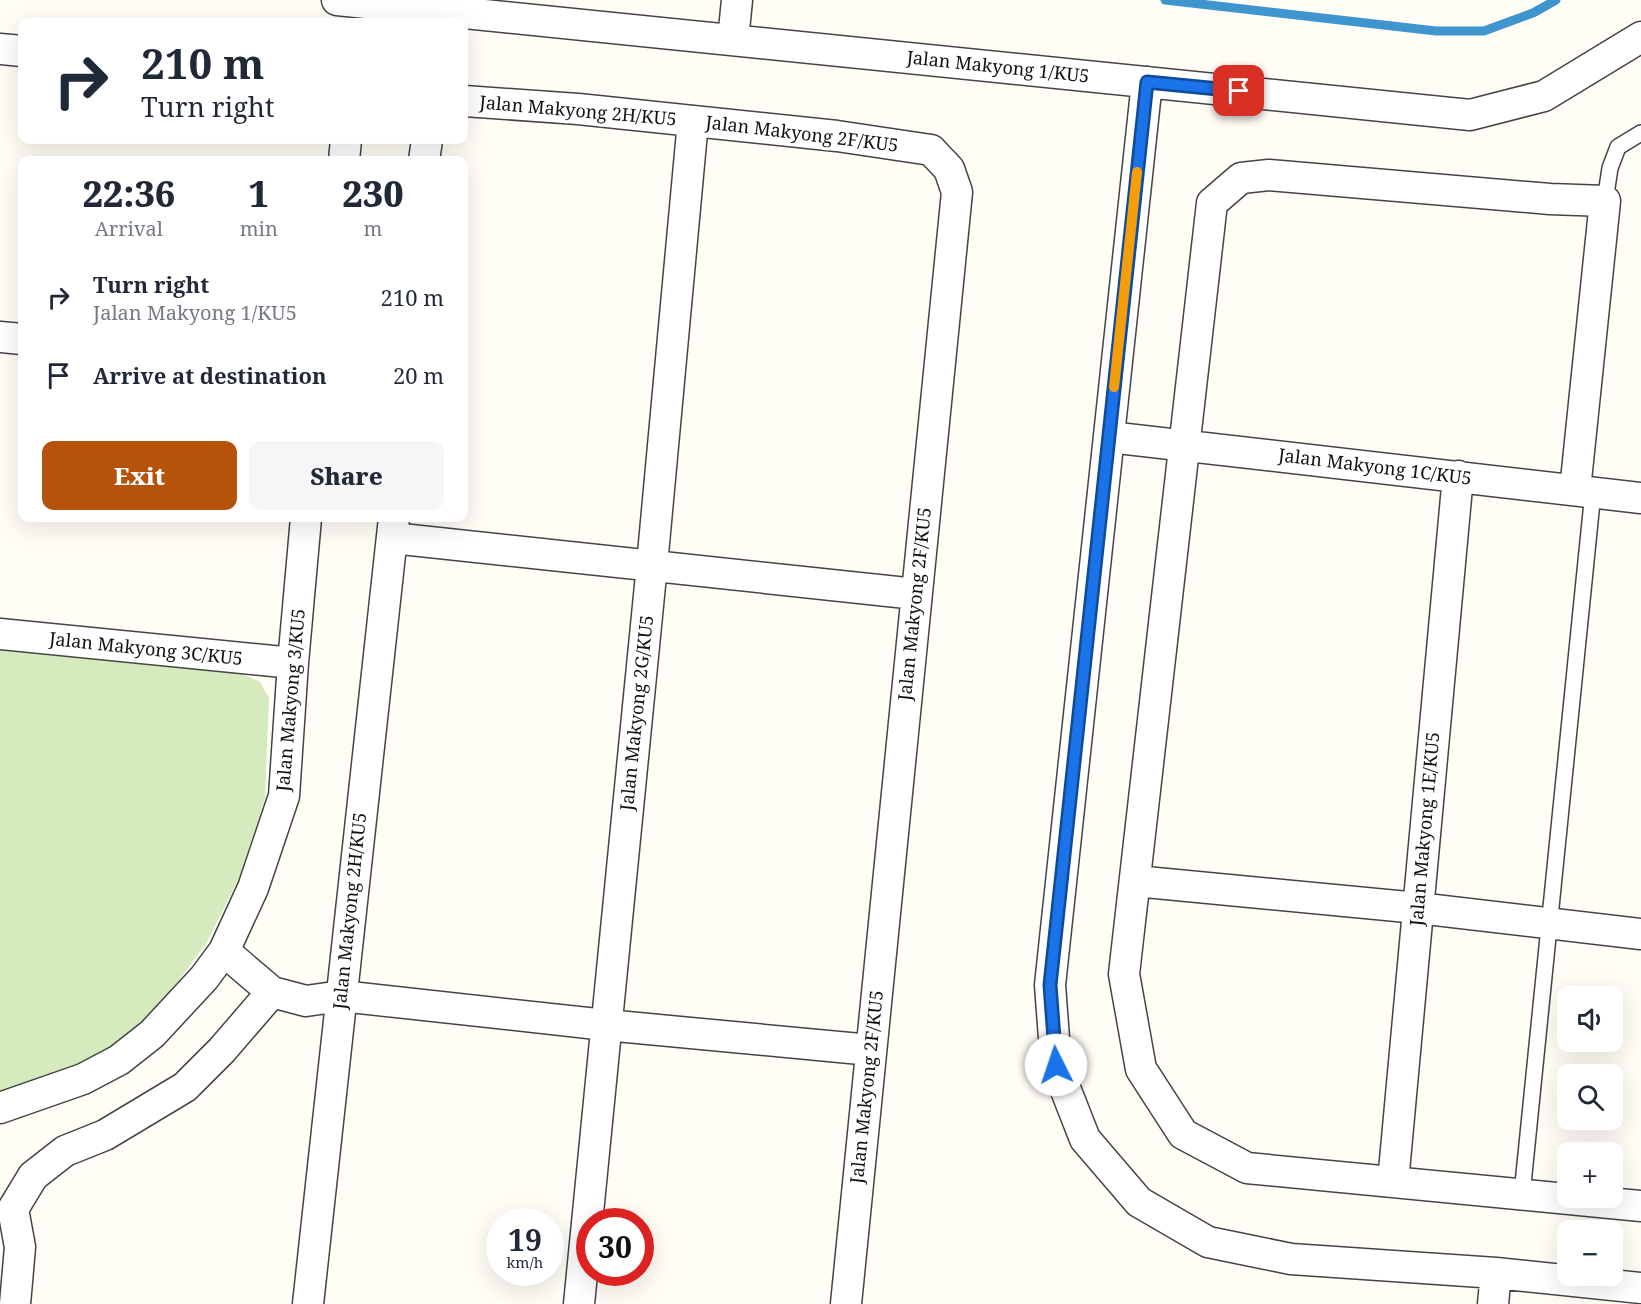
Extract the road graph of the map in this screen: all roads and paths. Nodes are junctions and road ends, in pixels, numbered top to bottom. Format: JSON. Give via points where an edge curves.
{"nodes":[{"id":1,"x":737,"y":0,"type":"edge"},
{"id":2,"x":356,"y":6,"type":"edge"},
{"id":3,"x":1641,"y":37,"type":"edge"},
{"id":4,"x":733,"y":40,"type":"junction"},
{"id":5,"x":0,"y":49,"type":"edge"},
{"id":6,"x":18,"y":51,"type":"edge"},
{"id":7,"x":1147,"y":82,"type":"junction"},
{"id":8,"x":468,"y":101,"type":"edge"},
{"id":9,"x":693,"y":121,"type":"junction"},
{"id":10,"x":1641,"y":133,"type":"edge"},
{"id":11,"x":1605,"y":201,"type":"junction"},
{"id":12,"x":0,"y":337,"type":"edge"},
{"id":13,"x":18,"y":339,"type":"edge"},
{"id":14,"x":1109,"y":437,"type":"junction"},
{"id":15,"x":1184,"y":445,"type":"junction"},
{"id":16,"x":1458,"y":476,"type":"junction"},
{"id":17,"x":1584,"y":491,"type":"junction"},
{"id":18,"x":1641,"y":498,"type":"edge"},
{"id":19,"x":306,"y":522,"type":"edge"},
{"id":20,"x":393,"y":528,"type":"edge"},
{"id":21,"x":652,"y":565,"type":"junction"},
{"id":22,"x":916,"y":594,"type":"junction"},
{"id":23,"x":0,"y":634,"type":"edge"},
{"id":24,"x":293,"y":663,"type":"junction"},
{"id":25,"x":1135,"y":881,"type":"junction"},
{"id":26,"x":1418,"y":908,"type":"junction"},
{"id":27,"x":1547,"y":923,"type":"junction"},
{"id":28,"x":1641,"y":934,"type":"edge"},
{"id":29,"x":224,"y":951,"type":"junction"},
{"id":30,"x":273,"y":992,"type":"junction"},
{"id":31,"x":341,"y":996,"type":"junction"},
{"id":32,"x":606,"y":1025,"type":"junction"},
{"id":33,"x":871,"y":1050,"type":"junction"},
{"id":34,"x":0,"y":1108,"type":"edge"},
{"id":35,"x":1393,"y":1182,"type":"junction"},
{"id":36,"x":1522,"y":1194,"type":"junction"},
{"id":37,"x":1641,"y":1206,"type":"edge"},
{"id":38,"x":7,"y":1208,"type":"edge"},
{"id":39,"x":1496,"y":1273,"type":"junction"},
{"id":40,"x":1641,"y":1288,"type":"edge"},
{"id":41,"x":15,"y":1304,"type":"edge"},
{"id":42,"x":308,"y":1304,"type":"edge"},
{"id":43,"x":579,"y":1304,"type":"edge"},
{"id":44,"x":846,"y":1304,"type":"edge"},
{"id":45,"x":1493,"y":1304,"type":"edge"}],
"edges":[{"from":1,"to":4,"type":"street"},
{"from":2,"to":4,"type":"street","name":"Jalan Makyong 1/KU5"},
{"from":3,"to":7,"type":"street","name":"Jalan Makyong 1/KU5","via":[[1544,96],[1470,115]]},
{"from":4,"to":7,"type":"street","name":"Jalan Makyong 1/KU5"},
{"from":5,"to":6,"type":"street"},
{"from":7,"to":14,"type":"street"},
{"from":8,"to":9,"type":"street","name":"Jalan Makyong 2H/KU5"},
{"from":9,"to":21,"type":"street","name":"Jalan Makyong 2G/KU5"},
{"from":9,"to":22,"type":"street","name":"Jalan Makyong 2F/KU5","via":[[931,150],[949,169],[957,192]]},
{"from":10,"to":11,"type":"lane","via":[[1618,147]]},
{"from":11,"to":15,"type":"street","via":[[1269,175],[1240,178],[1212,203]]},
{"from":11,"to":17,"type":"street"},
{"from":12,"to":13,"type":"street"},
{"from":14,"to":15,"type":"street","name":"Jalan Makyong 1C/KU5"},
{"from":14,"to":39,"type":"street","via":[[1050,985],[1056,1065],[1085,1139],[1139,1202],[1208,1242],[1291,1258]]},
{"from":15,"to":16,"type":"street","name":"Jalan Makyong 1C/KU5"},
{"from":15,"to":25,"type":"street"},
{"from":16,"to":17,"type":"street","name":"Jalan Makyong 1C/KU5"},
{"from":16,"to":26,"type":"street","name":"Jalan Makyong 1E/KU5"},
{"from":17,"to":18,"type":"street","name":"Jalan Makyong 1C/KU5"},
{"from":17,"to":27,"type":"lane"},
{"from":19,"to":24,"type":"street","name":"Jalan Makyong 3/KU5"},
{"from":20,"to":21,"type":"street"},
{"from":20,"to":31,"type":"street","name":"Jalan Makyong 2H/KU5"},
{"from":21,"to":22,"type":"street"},
{"from":21,"to":32,"type":"street","name":"Jalan Makyong 2G/KU5"},
{"from":22,"to":33,"type":"street","name":"Jalan Makyong 2F/KU5"},
{"from":23,"to":24,"type":"street","name":"Jalan Makyong 3C/KU5"},
{"from":24,"to":29,"type":"street","name":"Jalan Makyong 3/KU5","via":[[284,796],[253,888]]},
{"from":25,"to":26,"type":"street"},
{"from":25,"to":35,"type":"street","via":[[1124,974],[1141,1070],[1183,1134],[1247,1168]]},
{"from":26,"to":27,"type":"street"},
{"from":26,"to":35,"type":"street","name":"Jalan Makyong 1E/KU5"},
{"from":27,"to":28,"type":"street"},
{"from":27,"to":36,"type":"lane"},
{"from":29,"to":30,"type":"street"},
{"from":29,"to":34,"type":"street","name":"Jalan Makyong 3/KU5","via":[[152,1034],[119,1060],[83,1079]]},
{"from":30,"to":31,"type":"street","via":[[306,1001]]},
{"from":30,"to":38,"type":"street","via":[[185,1087],[105,1135],[65,1151],[33,1176]]},
{"from":31,"to":32,"type":"street"},
{"from":31,"to":42,"type":"street","name":"Jalan Makyong 2H/KU5"},
{"from":32,"to":33,"type":"street"},
{"from":32,"to":43,"type":"street","name":"Jalan Makyong 2G/KU5"},
{"from":33,"to":44,"type":"street","name":"Jalan Makyong 2F/KU5"},
{"from":35,"to":36,"type":"street"},
{"from":36,"to":37,"type":"street"},
{"from":38,"to":41,"type":"street","via":[[20,1247]]},
{"from":39,"to":40,"type":"street"},
{"from":39,"to":45,"type":"street"}]}
